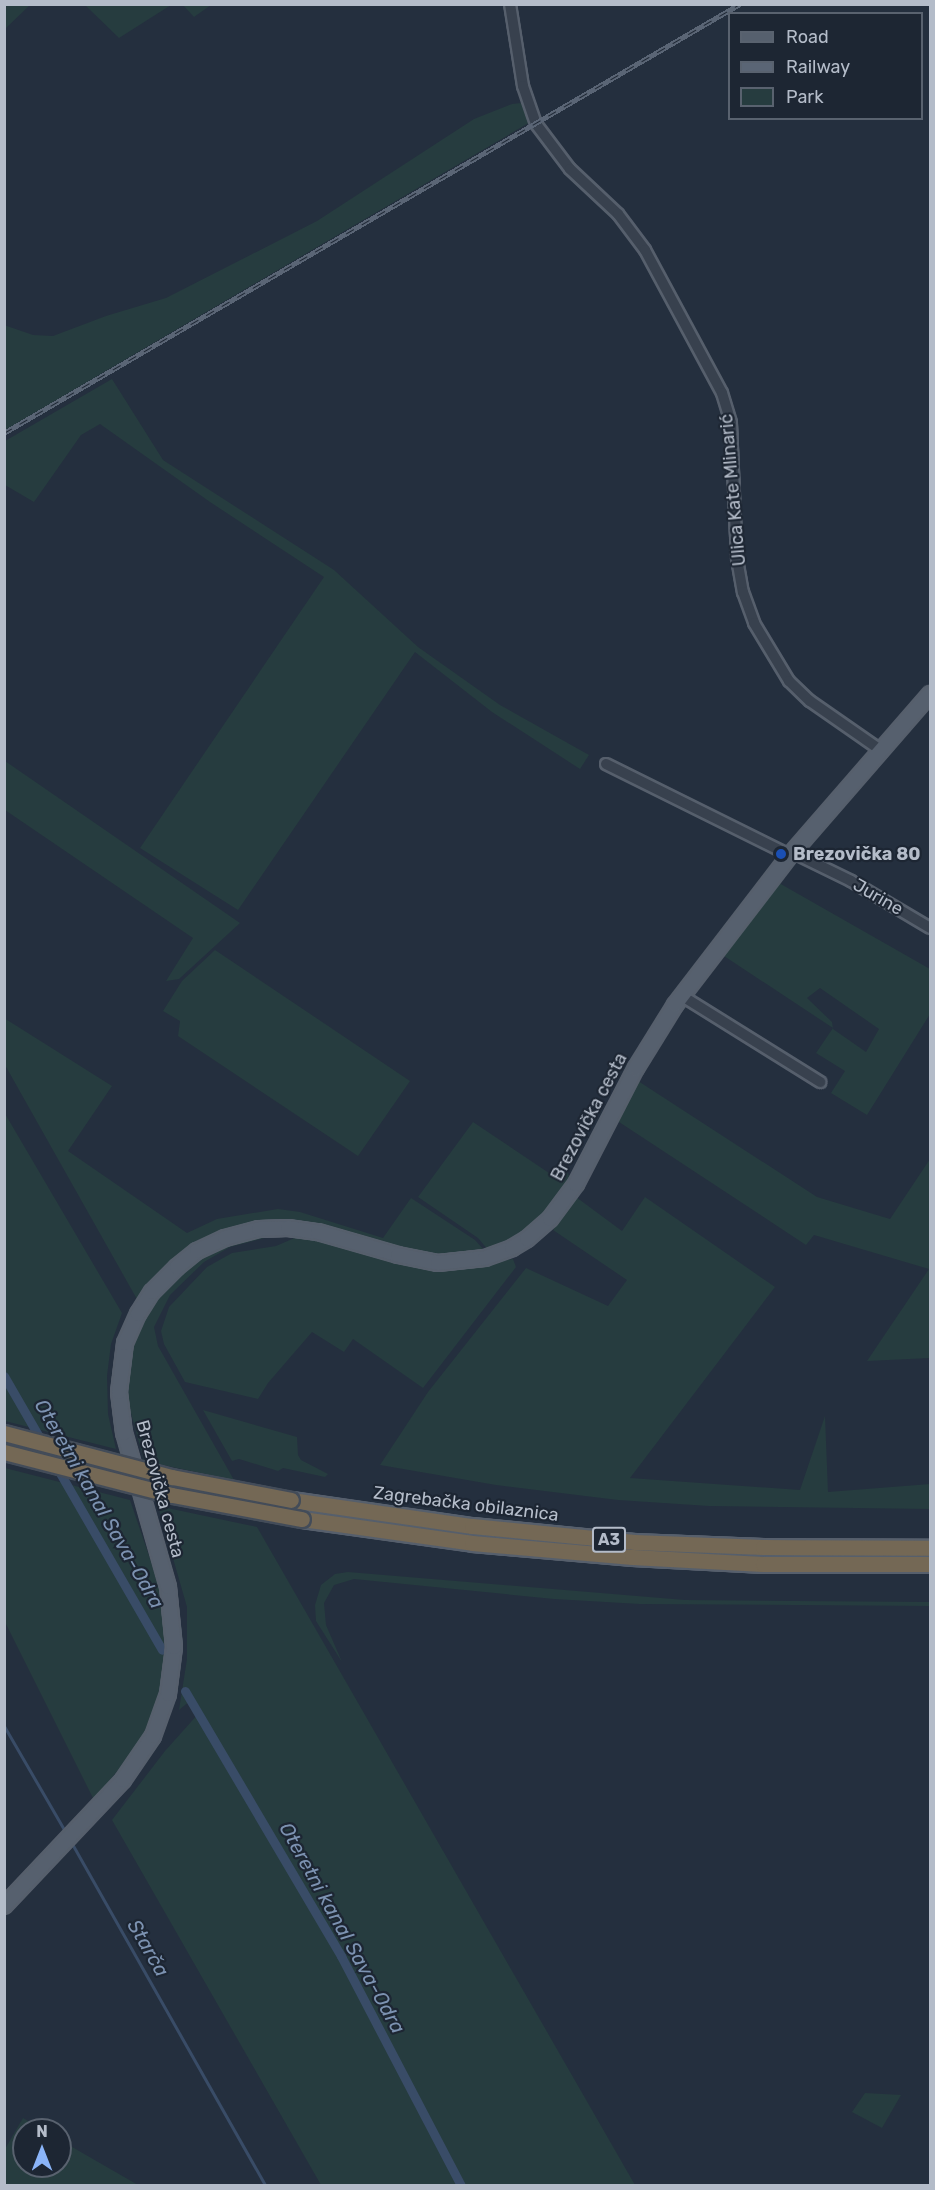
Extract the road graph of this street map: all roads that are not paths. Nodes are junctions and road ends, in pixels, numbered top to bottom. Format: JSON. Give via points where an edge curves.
{"nodes":[{"id":1,"x":510,"y":4,"type":"edge"},
{"id":2,"x":930,"y":694,"type":"edge"},
{"id":3,"x":882,"y":751,"type":"junction"},
{"id":4,"x":606,"y":764,"type":"dead end"},
{"id":5,"x":791,"y":855,"type":"junction"},
{"id":6,"x":930,"y":928,"type":"edge"},
{"id":7,"x":682,"y":996,"type":"junction"},
{"id":8,"x":820,"y":1082,"type":"dead end"},
{"id":9,"x":4,"y":1433,"type":"edge"},
{"id":10,"x":4,"y":1452,"type":"edge"},
{"id":11,"x":930,"y":1548,"type":"edge"},
{"id":12,"x":930,"y":1564,"type":"edge"},
{"id":13,"x":4,"y":1906,"type":"edge"}],
"edges":[{"from":1,"to":3,"type":"street","name":"Ulica Kate Mlinarić","via":[[523,86],[536,124],[570,169],[618,214],[645,250],[722,393],[731,423],[734,511],[743,592],[754,623],[789,681],[810,701]]},
{"from":2,"to":3,"type":"main road","name":"Brezovička cesta"},
{"from":3,"to":5,"type":"main road","name":"Brezovička cesta"},
{"from":4,"to":5,"type":"street"},
{"from":5,"to":6,"type":"street","name":"Jurine","via":[[851,881]]},
{"from":5,"to":7,"type":"main road","name":"Brezovička cesta"},
{"from":7,"to":8,"type":"street"},
{"from":7,"to":13,"type":"main road","name":"Brezovička cesta","via":[[646,1049],[592,1157],[565,1201],[545,1225],[512,1248],[470,1262],[438,1263],[318,1232],[260,1229],[225,1238],[197,1251],[152,1292],[128,1336],[119,1392],[124,1433],[168,1587],[174,1628],[165,1706],[146,1747],[123,1780]]},
{"from":9,"to":11,"type":"highway","name":"Zagrebačka obilaznica","number":"A3","bridge":true,"via":[[172,1477],[291,1500],[472,1526],[634,1542]]},
{"from":10,"to":12,"type":"highway","name":"Zagrebačka obilaznica","number":"A3","bridge":true,"via":[[172,1495],[303,1519],[472,1543],[764,1564]]}]}
